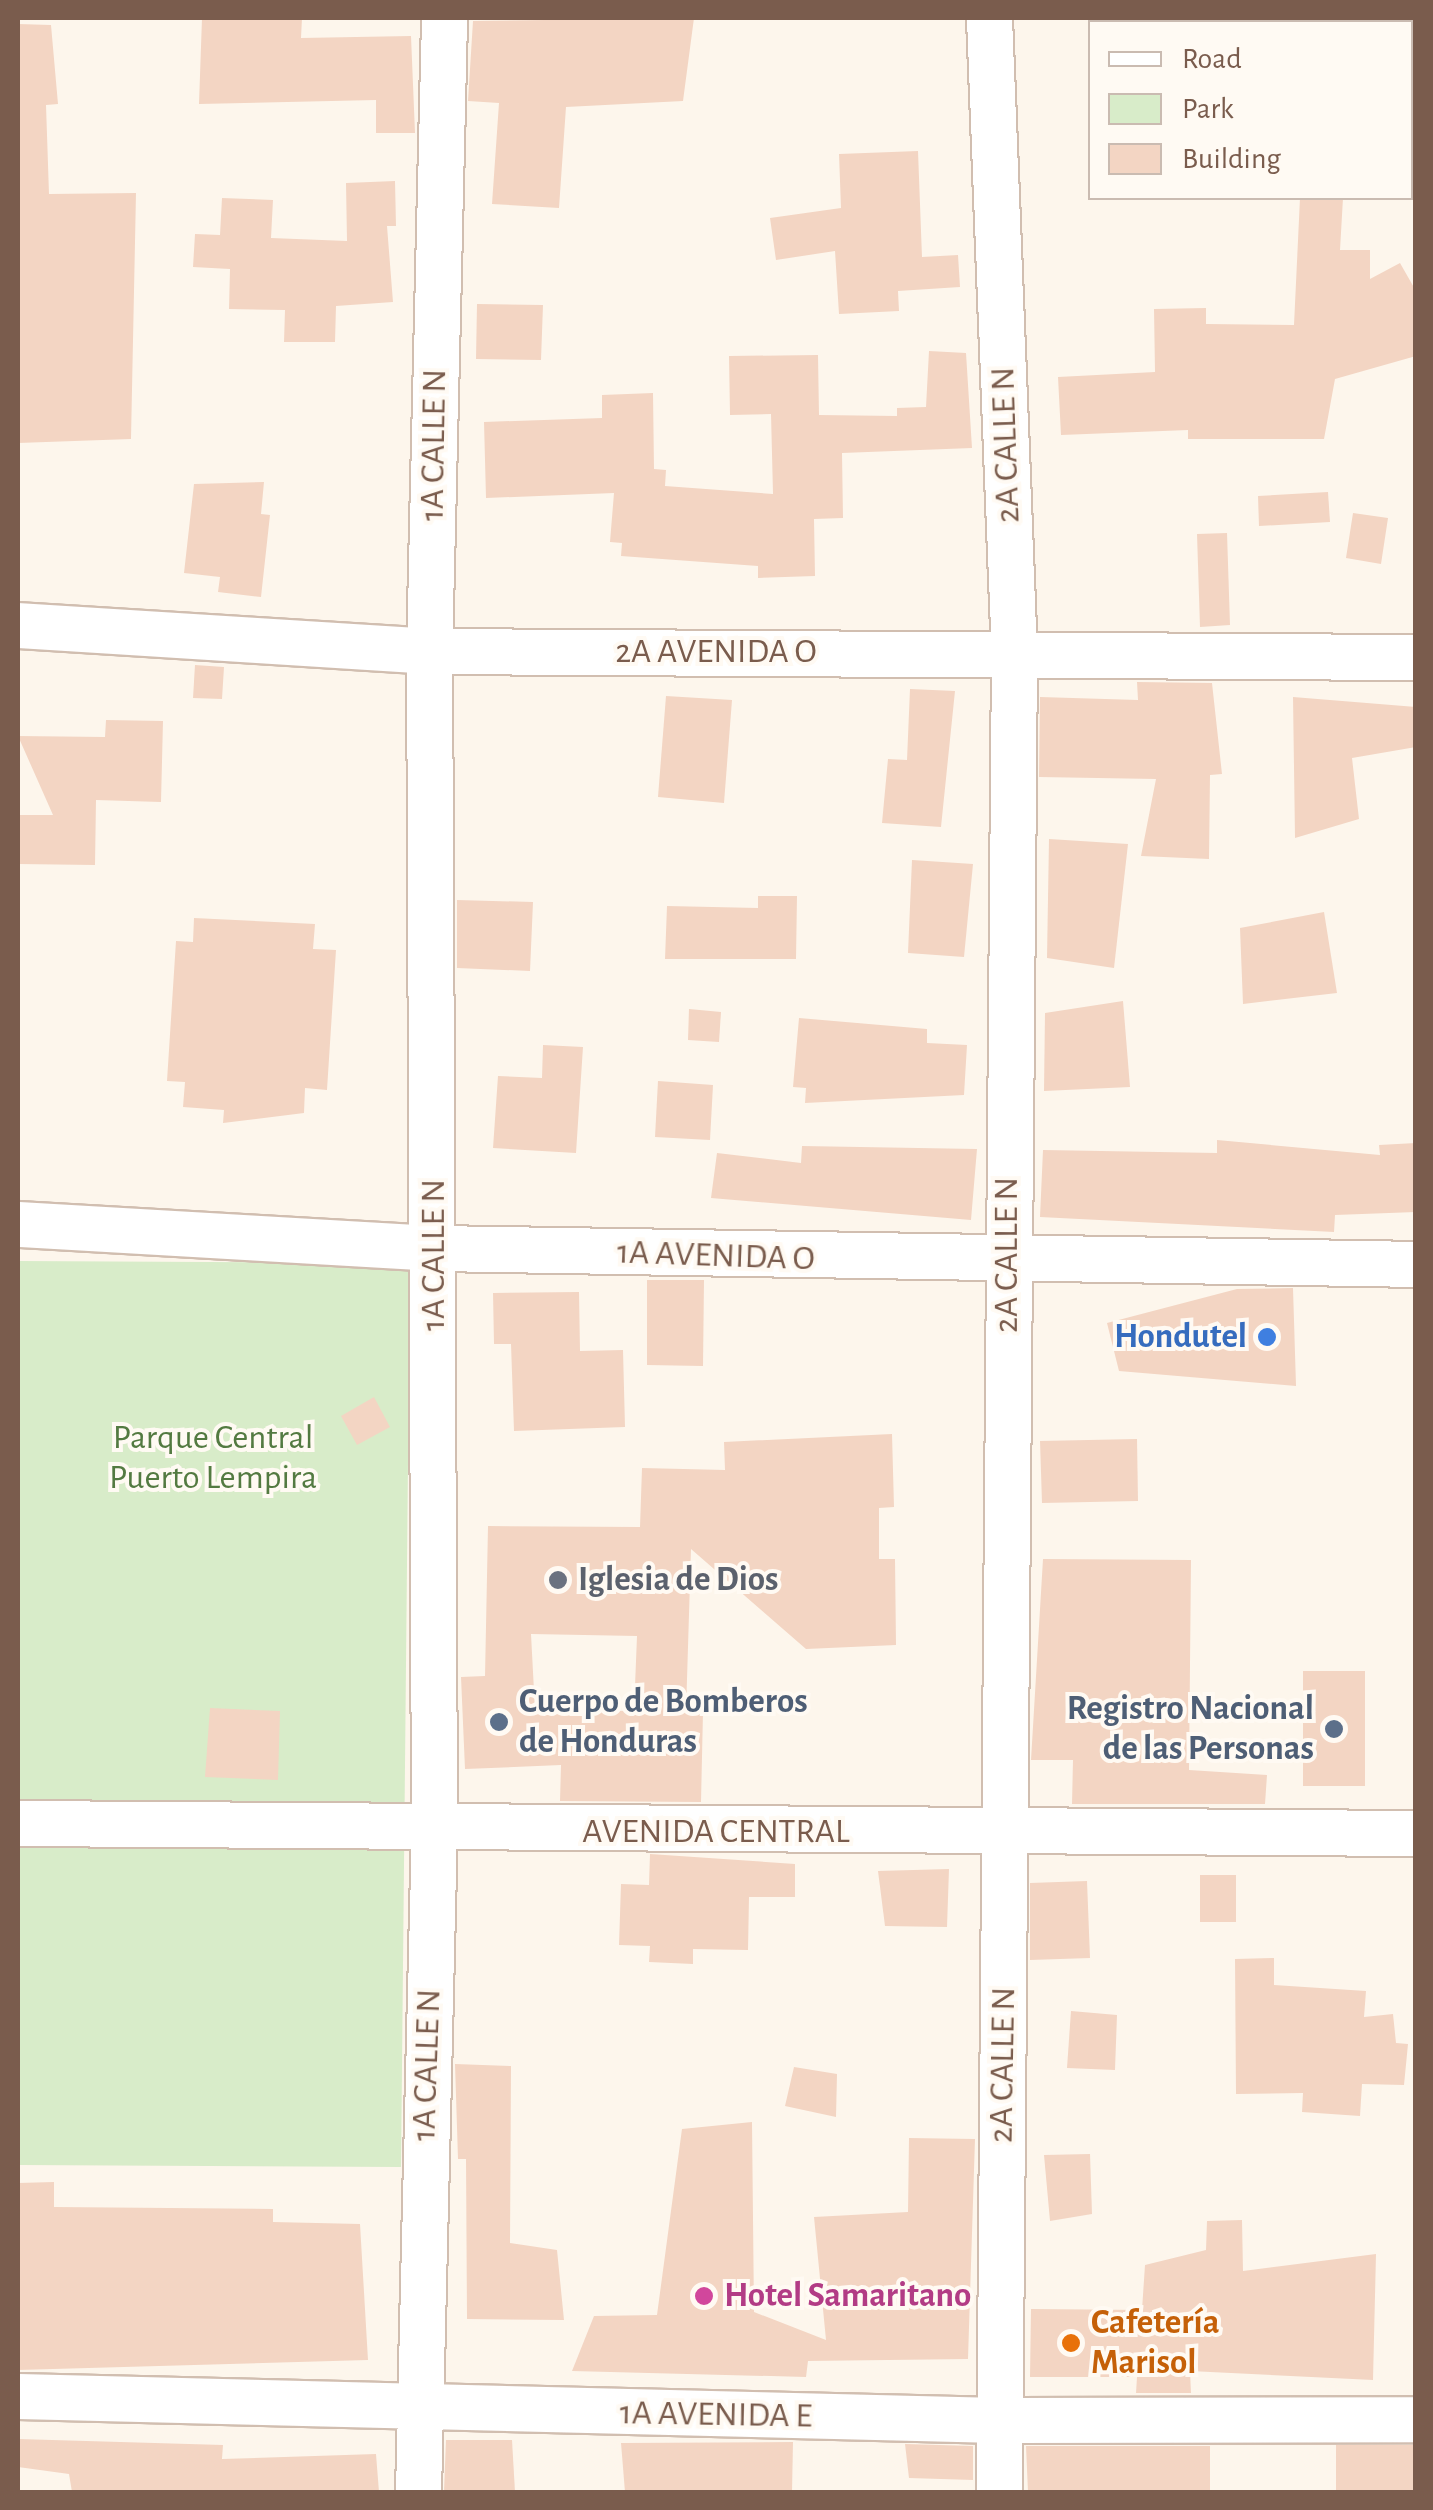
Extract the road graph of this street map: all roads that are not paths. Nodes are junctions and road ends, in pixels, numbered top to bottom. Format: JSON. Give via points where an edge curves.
{"nodes":[{"id":1,"x":444,"y":18,"type":"edge"},
{"id":2,"x":989,"y":18,"type":"edge"},
{"id":3,"x":18,"y":624,"type":"edge"},
{"id":4,"x":429,"y":651,"type":"junction"},
{"id":5,"x":1014,"y":653,"type":"junction"},
{"id":6,"x":1416,"y":657,"type":"edge"},
{"id":7,"x":18,"y":1224,"type":"edge"},
{"id":8,"x":435,"y":1248,"type":"junction"},
{"id":9,"x":1007,"y":1264,"type":"junction"},
{"id":10,"x":1416,"y":1264,"type":"edge"},
{"id":11,"x":18,"y":1823,"type":"edge"},
{"id":12,"x":434,"y":1830,"type":"junction"},
{"id":13,"x":1416,"y":1833,"type":"edge"},
{"id":14,"x":1005,"y":1834,"type":"junction"},
{"id":15,"x":18,"y":2396,"type":"edge"},
{"id":16,"x":418,"y":2410,"type":"junction"},
{"id":17,"x":1416,"y":2419,"type":"edge"},
{"id":18,"x":999,"y":2420,"type":"junction"},
{"id":19,"x":418,"y":2492,"type":"edge"},
{"id":20,"x":999,"y":2492,"type":"edge"}],
"edges":[{"from":1,"to":4,"type":"street","name":"1A CALLE N"},
{"from":2,"to":5,"type":"street","name":"2A CALLE N"},
{"from":3,"to":4,"type":"street","name":"2A AVENIDA O"},
{"from":4,"to":5,"type":"street","name":"2A AVENIDA O"},
{"from":4,"to":8,"type":"street","name":"1A CALLE N"},
{"from":5,"to":6,"type":"street","name":"2A AVENIDA O"},
{"from":5,"to":9,"type":"street","name":"2A CALLE N"},
{"from":7,"to":8,"type":"street","name":"1A AVENIDA O"},
{"from":8,"to":9,"type":"street","name":"1A AVENIDA O"},
{"from":8,"to":12,"type":"street","name":"1A CALLE N"},
{"from":9,"to":10,"type":"street","name":"1A AVENIDA O"},
{"from":9,"to":14,"type":"street","name":"2A CALLE N"},
{"from":11,"to":12,"type":"street","name":"AVENIDA CENTRAL"},
{"from":12,"to":14,"type":"street","name":"AVENIDA CENTRAL"},
{"from":12,"to":16,"type":"street","name":"1A CALLE N"},
{"from":13,"to":14,"type":"street","name":"AVENIDA CENTRAL"},
{"from":14,"to":18,"type":"street","name":"2A CALLE N"},
{"from":15,"to":16,"type":"street","name":"1A AVENIDA E"},
{"from":16,"to":18,"type":"street","name":"1A AVENIDA E"},
{"from":16,"to":19,"type":"street","name":"1A CALLE N"},
{"from":17,"to":18,"type":"street","name":"1A AVENIDA E"},
{"from":18,"to":20,"type":"street","name":"2A CALLE N"}]}
